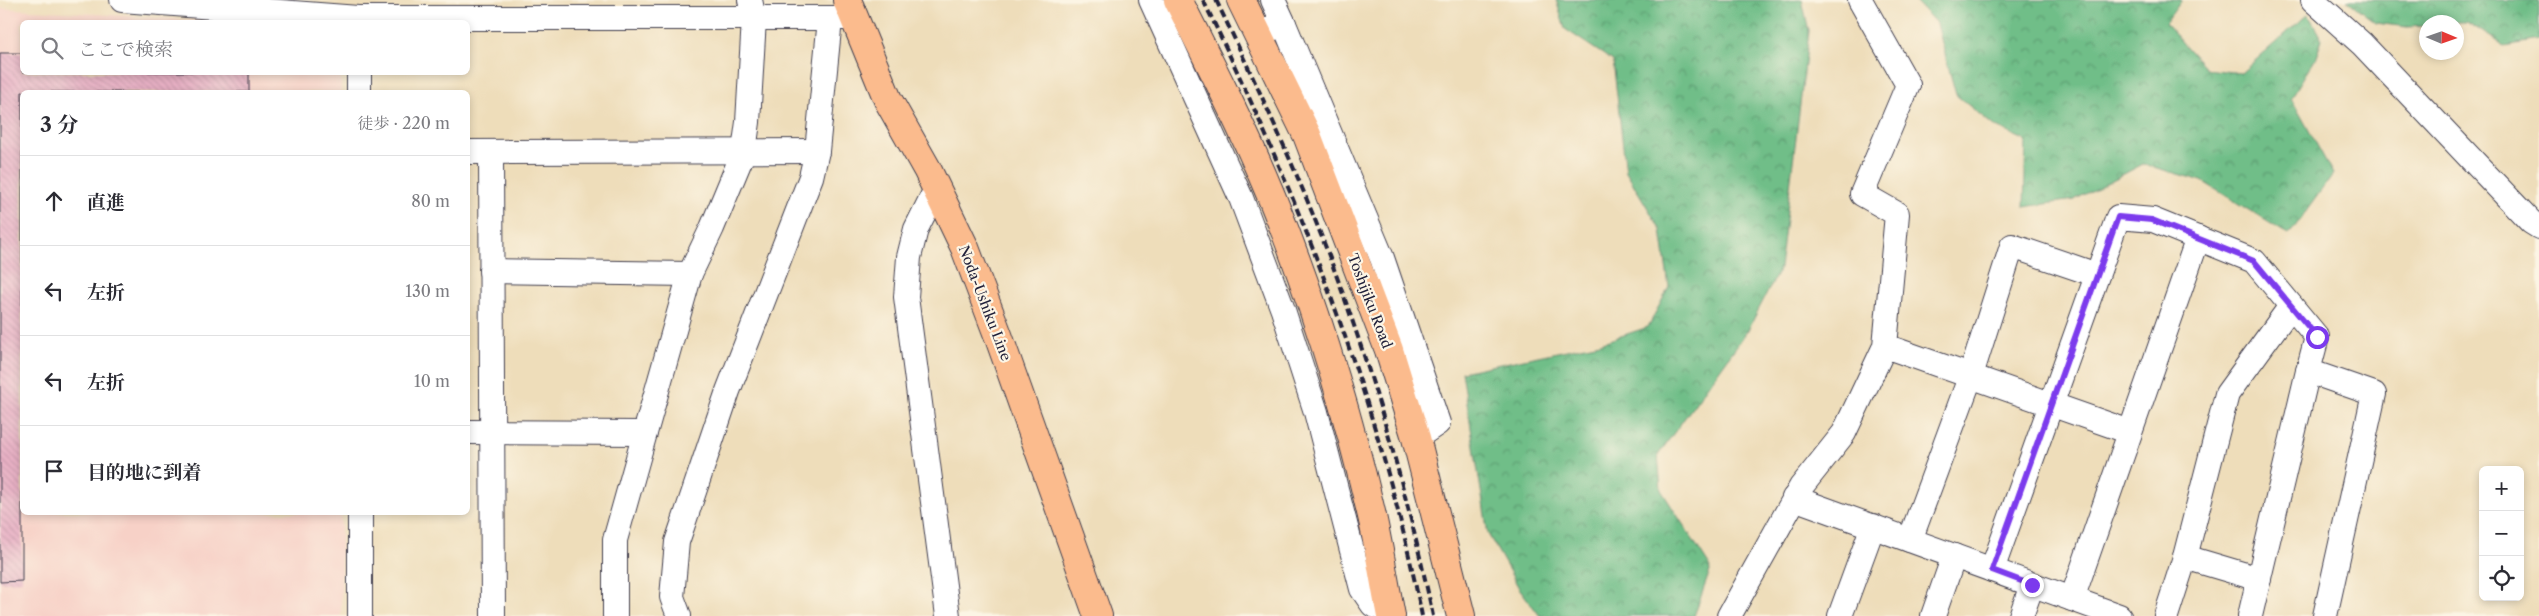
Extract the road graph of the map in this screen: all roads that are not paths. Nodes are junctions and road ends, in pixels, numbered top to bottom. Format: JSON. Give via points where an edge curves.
{"nodes":[{"id":1,"x":122,"y":0,"type":"edge"},
{"id":2,"x":1151,"y":0,"type":"edge"},
{"id":3,"x":1178,"y":0,"type":"edge"},
{"id":4,"x":1241,"y":0,"type":"edge"},
{"id":5,"x":1273,"y":0,"type":"edge"},
{"id":6,"x":1860,"y":0,"type":"edge"},
{"id":7,"x":2313,"y":0,"type":"edge"},
{"id":8,"x":752,"y":9,"type":"edge"},
{"id":9,"x":843,"y":12,"type":"edge"},
{"id":10,"x":359,"y":14,"type":"edge"},
{"id":11,"x":1284,"y":24,"type":"junction"},
{"id":12,"x":1258,"y":35,"type":"junction"},
{"id":13,"x":358,"y":75,"type":"edge"},
{"id":14,"x":359,"y":90,"type":"edge"},
{"id":15,"x":744,"y":151,"type":"junction"},
{"id":16,"x":470,"y":152,"type":"edge"},
{"id":17,"x":491,"y":152,"type":"junction"},
{"id":18,"x":816,"y":152,"type":"junction"},
{"id":19,"x":936,"y":189,"type":"junction"},
{"id":20,"x":2539,"y":227,"type":"edge"},
{"id":21,"x":2198,"y":238,"type":"junction"},
{"id":22,"x":491,"y":272,"type":"junction"},
{"id":23,"x":690,"y":274,"type":"junction"},
{"id":24,"x":2097,"y":275,"type":"junction"},
{"id":25,"x":2291,"y":306,"type":"junction"},
{"id":26,"x":1885,"y":346,"type":"junction"},
{"id":27,"x":2308,"y":371,"type":"junction"},
{"id":28,"x":1971,"y":375,"type":"junction"},
{"id":29,"x":2051,"y":404,"type":"junction"},
{"id":30,"x":470,"y":432,"type":"edge"},
{"id":31,"x":493,"y":432,"type":"junction"},
{"id":32,"x":2130,"y":432,"type":"junction"},
{"id":33,"x":645,"y":433,"type":"junction"},
{"id":34,"x":1416,"y":438,"type":"junction"},
{"id":35,"x":1794,"y":498,"type":"junction"},
{"id":36,"x":360,"y":515,"type":"edge"},
{"id":37,"x":1873,"y":526,"type":"junction"},
{"id":38,"x":1910,"y":540,"type":"junction"},
{"id":39,"x":1954,"y":556,"type":"junction"},
{"id":40,"x":2185,"y":557,"type":"junction"},
{"id":41,"x":1992,"y":570,"type":"junction"},
{"id":42,"x":2259,"y":580,"type":"junction"},
{"id":43,"x":2032,"y":585,"type":"junction"},
{"id":44,"x":2072,"y":599,"type":"junction"},
{"id":45,"x":1391,"y":614,"type":"edge"},
{"id":46,"x":360,"y":616,"type":"edge"},
{"id":47,"x":493,"y":616,"type":"edge"},
{"id":48,"x":614,"y":616,"type":"edge"},
{"id":49,"x":679,"y":616,"type":"edge"},
{"id":50,"x":948,"y":616,"type":"edge"},
{"id":51,"x":1098,"y":616,"type":"edge"},
{"id":52,"x":1461,"y":616,"type":"edge"},
{"id":53,"x":1729,"y":616,"type":"edge"},
{"id":54,"x":1840,"y":616,"type":"edge"},
{"id":55,"x":1933,"y":616,"type":"edge"},
{"id":56,"x":2021,"y":616,"type":"edge"},
{"id":57,"x":2116,"y":616,"type":"edge"},
{"id":58,"x":2166,"y":616,"type":"edge"},
{"id":59,"x":2250,"y":616,"type":"edge"},
{"id":60,"x":2325,"y":616,"type":"edge"}],
"edges":[{"from":1,"to":10,"type":"street"},
{"from":2,"to":45,"type":"street","via":[[1241,198],[1283,310],[1316,412],[1362,589],[1372,605]]},
{"from":3,"to":45,"type":"main road","via":[[1229,101],[1268,190],[1307,294],[1372,513]]},
{"from":4,"to":12,"type":"main road","name":"Toshijiku Road"},
{"from":5,"to":11,"type":"street"},
{"from":6,"to":26,"type":"street","via":[[1908,85],[1862,194],[1897,214]]},
{"from":7,"to":20,"type":"street","via":[[2362,44]]},
{"from":8,"to":9,"type":"street"},
{"from":8,"to":10,"type":"street"},
{"from":8,"to":15,"type":"street"},
{"from":9,"to":18,"type":"street"},
{"from":9,"to":19,"type":"main road","name":"Noda-Ushiku Line"},
{"from":11,"to":12,"type":"street"},
{"from":11,"to":34,"type":"street","via":[[1382,258],[1438,423]]},
{"from":12,"to":34,"type":"main road","name":"Toshijiku Road","via":[[1307,136],[1389,350]]},
{"from":13,"to":14,"type":"street"},
{"from":15,"to":17,"type":"street"},
{"from":15,"to":18,"type":"street"},
{"from":15,"to":23,"type":"street"},
{"from":16,"to":17,"type":"street"},
{"from":17,"to":22,"type":"street"},
{"from":18,"to":49,"type":"street","via":[[811,177],[728,391],[677,542],[672,597]]},
{"from":19,"to":50,"type":"street","via":[[916,229],[909,257],[906,297]]},
{"from":19,"to":51,"type":"main road","name":"Noda-Ushiku Line","via":[[965,248]]},
{"from":21,"to":24,"type":"street","via":[[2152,220],[2118,217]]},
{"from":21,"to":25,"type":"street","via":[[2254,261]]},
{"from":21,"to":32,"type":"street"},
{"from":22,"to":23,"type":"street"},
{"from":22,"to":31,"type":"street"},
{"from":23,"to":33,"type":"street"},
{"from":24,"to":28,"type":"street","via":[[2012,246]]},
{"from":24,"to":29,"type":"street"},
{"from":25,"to":27,"type":"street","via":[[2317,337]]},
{"from":25,"to":40,"type":"street","via":[[2227,394]]},
{"from":26,"to":28,"type":"street"},
{"from":26,"to":35,"type":"street","via":[[1844,433]]},
{"from":27,"to":42,"type":"street"},
{"from":27,"to":60,"type":"street","via":[[2374,394]]},
{"from":28,"to":29,"type":"street"},
{"from":28,"to":38,"type":"street"},
{"from":29,"to":32,"type":"street"},
{"from":29,"to":41,"type":"street"},
{"from":30,"to":31,"type":"street"},
{"from":31,"to":33,"type":"street"},
{"from":31,"to":47,"type":"street"},
{"from":32,"to":44,"type":"street"},
{"from":33,"to":48,"type":"street","via":[[615,540]]},
{"from":34,"to":52,"type":"main road","name":"Toshijiku Road"},
{"from":35,"to":37,"type":"street"},
{"from":35,"to":53,"type":"street"},
{"from":36,"to":46,"type":"street"},
{"from":37,"to":38,"type":"street"},
{"from":37,"to":54,"type":"street"},
{"from":38,"to":39,"type":"street"},
{"from":39,"to":41,"type":"street"},
{"from":39,"to":55,"type":"street"},
{"from":40,"to":42,"type":"street"},
{"from":40,"to":58,"type":"street"},
{"from":41,"to":43,"type":"street"},
{"from":42,"to":59,"type":"street"},
{"from":43,"to":44,"type":"street"},
{"from":43,"to":56,"type":"street"},
{"from":44,"to":57,"type":"street"}]}
